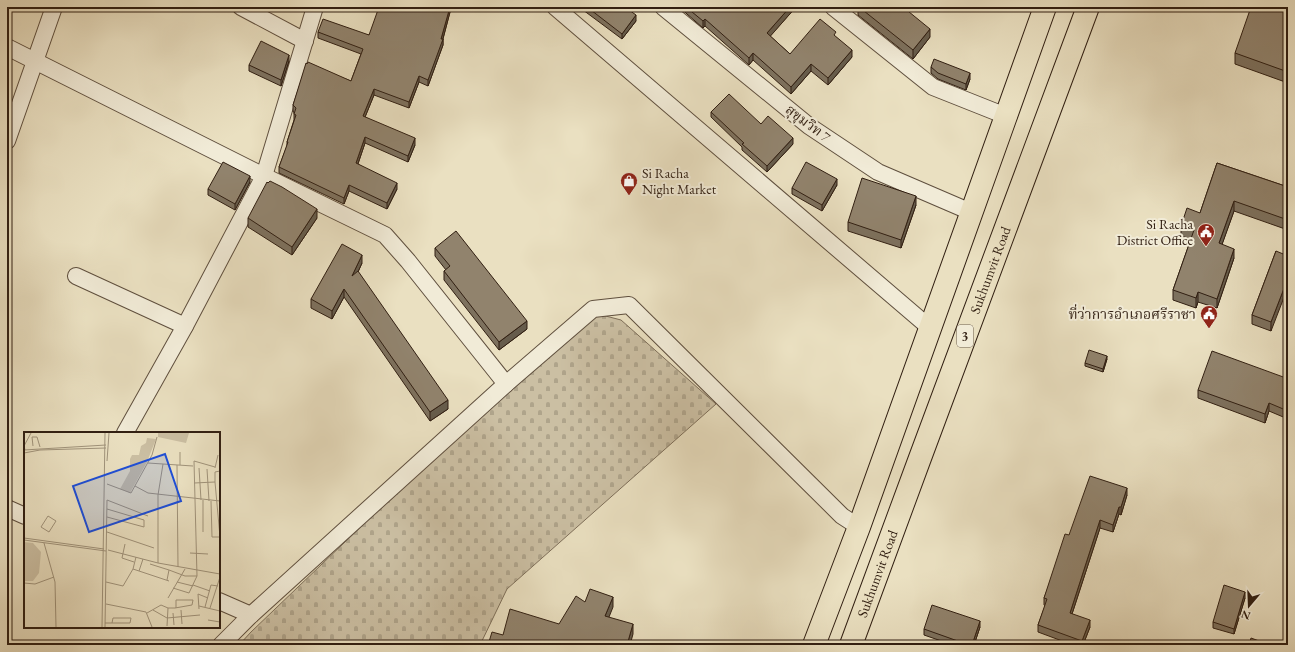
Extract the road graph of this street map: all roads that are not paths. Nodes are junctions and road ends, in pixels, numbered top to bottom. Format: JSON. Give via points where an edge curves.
{"nodes":[{"id":1,"x":54,"y":7,"type":"edge"},
{"id":2,"x":241,"y":7,"type":"edge"},
{"id":3,"x":315,"y":7,"type":"edge"},
{"id":4,"x":555,"y":7,"type":"edge"},
{"id":5,"x":663,"y":7,"type":"edge"},
{"id":6,"x":833,"y":7,"type":"edge"},
{"id":7,"x":1045,"y":7,"type":"edge"},
{"id":8,"x":1088,"y":7,"type":"edge"},
{"id":9,"x":305,"y":41,"type":"junction"},
{"id":10,"x":7,"y":46,"type":"edge"},
{"id":11,"x":36,"y":61,"type":"junction"},
{"id":12,"x":1006,"y":116,"type":"junction"},
{"id":13,"x":7,"y":141,"type":"edge"},
{"id":14,"x":264,"y":176,"type":"junction"},
{"id":15,"x":971,"y":212,"type":"junction"},
{"id":16,"x":76,"y":276,"type":"dead end"},
{"id":17,"x":186,"y":326,"type":"junction"},
{"id":18,"x":930,"y":328,"type":"junction"},
{"id":19,"x":506,"y":384,"type":"junction"},
{"id":20,"x":126,"y":432,"type":"edge"},
{"id":21,"x":7,"y":508,"type":"edge"},
{"id":22,"x":24,"y":516,"type":"edge"},
{"id":23,"x":859,"y":527,"type":"junction"},
{"id":24,"x":220,"y":601,"type":"edge"},
{"id":25,"x":251,"y":615,"type":"junction"},
{"id":26,"x":221,"y":645,"type":"edge"},
{"id":27,"x":814,"y":645,"type":"edge"},
{"id":28,"x":851,"y":645,"type":"edge"}],
"edges":[{"from":1,"to":11,"type":"street"},
{"from":2,"to":9,"type":"street"},
{"from":3,"to":9,"type":"street"},
{"from":4,"to":18,"type":"street"},
{"from":5,"to":15,"type":"street","name":"สุขุมวิท 7","via":[[809,126],[878,172]]},
{"from":6,"to":12,"type":"street","via":[[933,87]]},
{"from":7,"to":12,"type":"highway"},
{"from":8,"to":28,"type":"highway","name":"Sukhumvit Road","number":"3"},
{"from":9,"to":14,"type":"street"},
{"from":10,"to":11,"type":"street"},
{"from":11,"to":13,"type":"street"},
{"from":11,"to":14,"type":"street"},
{"from":12,"to":15,"type":"highway"},
{"from":14,"to":17,"type":"street"},
{"from":14,"to":19,"type":"street","via":[[385,235]]},
{"from":15,"to":18,"type":"highway"},
{"from":16,"to":17,"type":"street"},
{"from":17,"to":20,"type":"street"},
{"from":18,"to":23,"type":"highway"},
{"from":19,"to":23,"type":"street","via":[[593,309],[629,305],[842,516]]},
{"from":19,"to":25,"type":"street"},
{"from":21,"to":22,"type":"street"},
{"from":23,"to":27,"type":"highway"},
{"from":24,"to":25,"type":"street"},
{"from":25,"to":26,"type":"street"}]}
